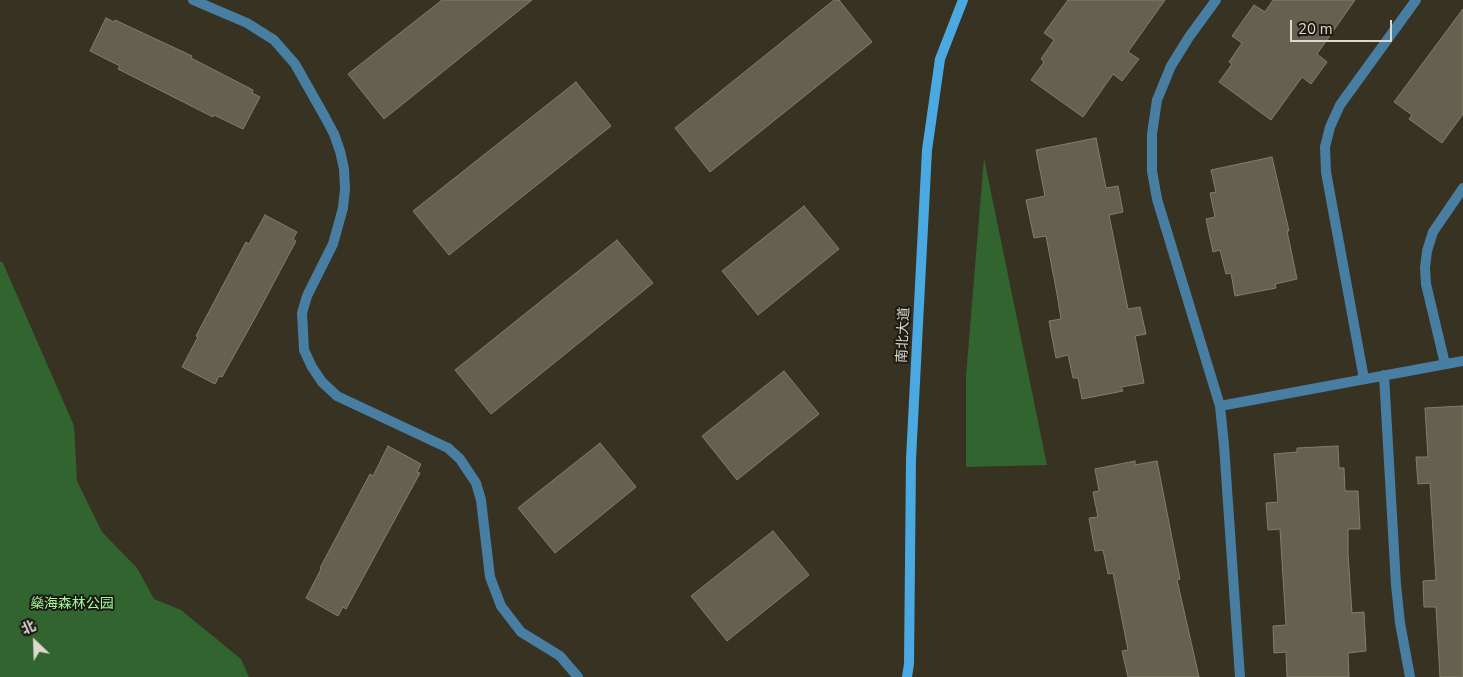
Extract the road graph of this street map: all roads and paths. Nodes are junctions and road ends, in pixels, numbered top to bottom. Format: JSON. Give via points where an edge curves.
{"nodes":[{"id":1,"x":193,"y":0,"type":"edge"},
{"id":2,"x":963,"y":0,"type":"edge"},
{"id":3,"x":1216,"y":0,"type":"edge"},
{"id":4,"x":1416,"y":0,"type":"edge"},
{"id":5,"x":1463,"y":188,"type":"edge"},
{"id":6,"x":1463,"y":361,"type":"edge"},
{"id":7,"x":1445,"y":364,"type":"junction"},
{"id":8,"x":1384,"y":375,"type":"junction"},
{"id":9,"x":1364,"y":379,"type":"junction"},
{"id":10,"x":1220,"y":406,"type":"junction"},
{"id":11,"x":578,"y":677,"type":"edge"},
{"id":12,"x":907,"y":677,"type":"edge"},
{"id":13,"x":1240,"y":677,"type":"edge"},
{"id":14,"x":1410,"y":677,"type":"edge"}],
"edges":[{"from":1,"to":11,"type":"lane","via":[[247,23],[274,40],[295,64],[340,151],[344,176],[343,208],[333,244],[302,313],[304,350],[312,367],[337,396],[448,448],[460,459],[476,483],[481,500],[487,562],[501,606],[521,632],[560,656]]},
{"from":2,"to":12,"type":"street","name":"南北大道","via":[[940,60],[928,150],[911,459]]},
{"from":3,"to":10,"type":"lane","via":[[1171,66],[1157,100],[1152,134],[1152,171],[1157,199]]},
{"from":4,"to":9,"type":"lane","via":[[1340,105],[1325,147],[1326,172]]},
{"from":5,"to":7,"type":"lane","via":[[1433,232],[1425,268]]},
{"from":6,"to":7,"type":"lane"},
{"from":7,"to":8,"type":"lane"},
{"from":8,"to":9,"type":"lane"},
{"from":8,"to":14,"type":"lane","via":[[1396,585]]},
{"from":9,"to":10,"type":"lane"},
{"from":10,"to":13,"type":"lane"}]}
